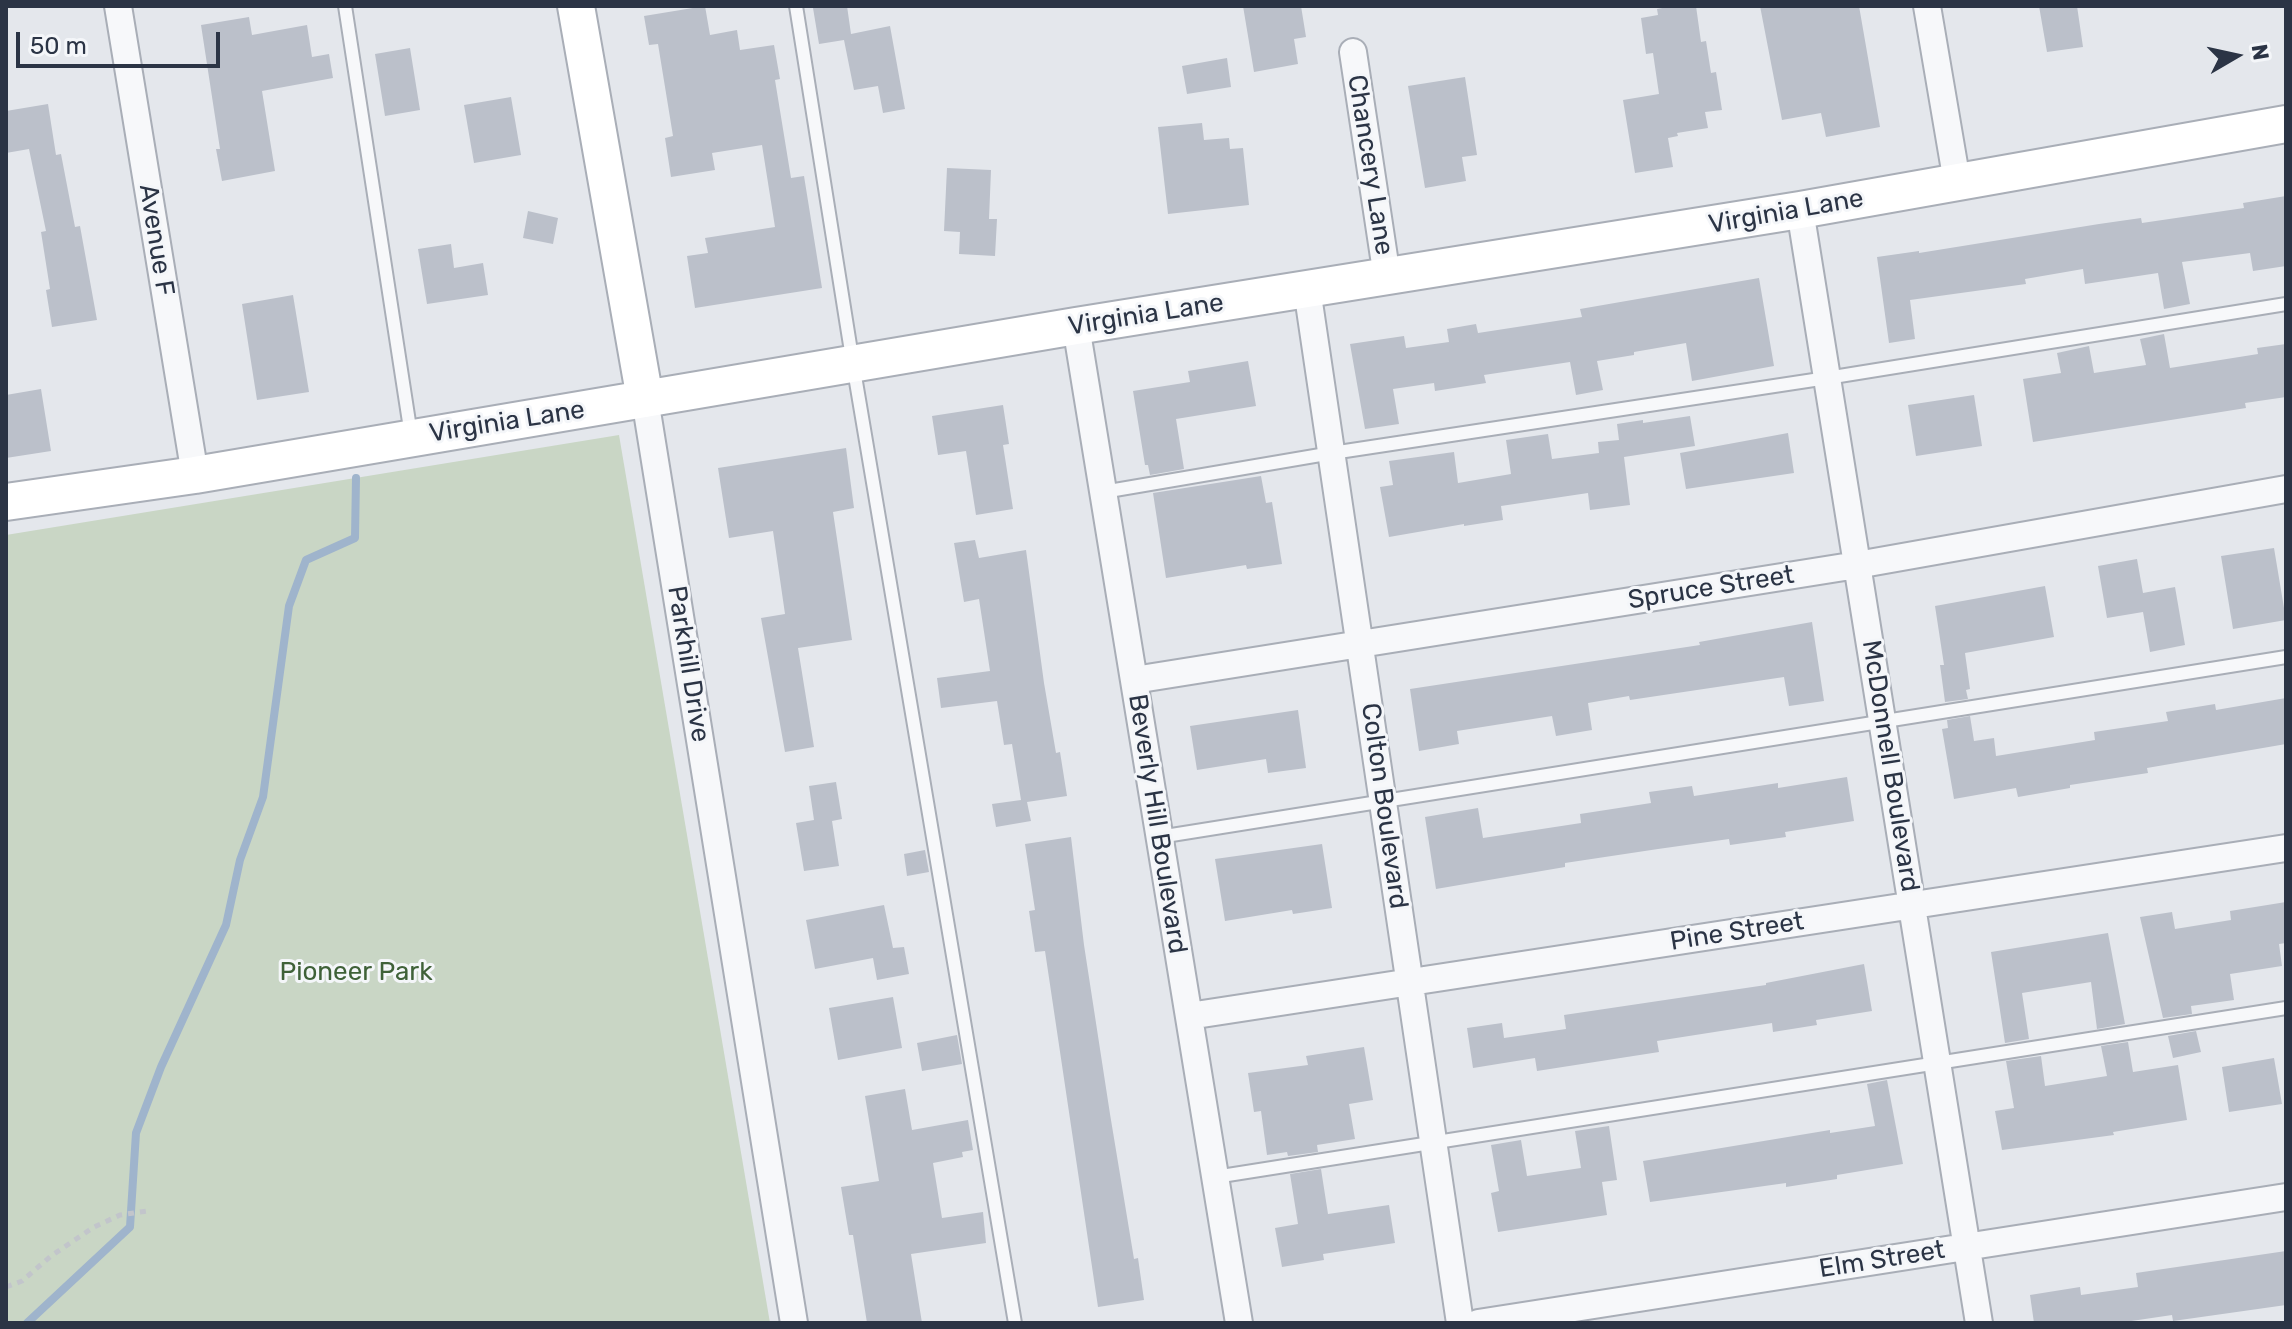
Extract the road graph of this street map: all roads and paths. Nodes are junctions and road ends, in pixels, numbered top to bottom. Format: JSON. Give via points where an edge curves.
{"nodes":[{"id":1,"x":118,"y":6,"type":"edge"},
{"id":2,"x":345,"y":6,"type":"edge"},
{"id":3,"x":576,"y":6,"type":"edge"},
{"id":4,"x":796,"y":6,"type":"edge"},
{"id":5,"x":1927,"y":6,"type":"edge"},
{"id":6,"x":1353,"y":52,"type":"dead end"},
{"id":7,"x":2286,"y":124,"type":"edge"},
{"id":8,"x":1957,"y":182,"type":"junction"},
{"id":9,"x":1800,"y":210,"type":"junction"},
{"id":10,"x":1387,"y":277,"type":"junction"},
{"id":11,"x":1307,"y":289,"type":"junction"},
{"id":12,"x":2286,"y":304,"type":"edge"},
{"id":13,"x":1076,"y":326,"type":"junction"},
{"id":14,"x":853,"y":364,"type":"junction"},
{"id":15,"x":1827,"y":378,"type":"junction"},
{"id":16,"x":645,"y":399,"type":"junction"},
{"id":17,"x":412,"y":438,"type":"junction"},
{"id":18,"x":1332,"y":453,"type":"junction"},
{"id":19,"x":195,"y":475,"type":"junction"},
{"id":20,"x":2286,"y":489,"type":"edge"},
{"id":21,"x":1103,"y":492,"type":"junction"},
{"id":22,"x":6,"y":502,"type":"edge"},
{"id":23,"x":1857,"y":565,"type":"junction"},
{"id":24,"x":1360,"y":644,"type":"junction"},
{"id":25,"x":2286,"y":657,"type":"edge"},
{"id":26,"x":1134,"y":680,"type":"junction"},
{"id":27,"x":1883,"y":722,"type":"junction"},
{"id":28,"x":1383,"y":801,"type":"junction"},
{"id":29,"x":1159,"y":837,"type":"junction"},
{"id":30,"x":2286,"y":848,"type":"edge"},
{"id":31,"x":1912,"y":905,"type":"junction"},
{"id":32,"x":1410,"y":982,"type":"junction"},
{"id":33,"x":2286,"y":1008,"type":"edge"},
{"id":34,"x":1189,"y":1016,"type":"junction"},
{"id":35,"x":1938,"y":1064,"type":"junction"},
{"id":36,"x":1434,"y":1144,"type":"junction"},
{"id":37,"x":1215,"y":1177,"type":"junction"},
{"id":38,"x":2286,"y":1197,"type":"edge"},
{"id":39,"x":147,"y":1211,"type":"dead end"},
{"id":40,"x":1967,"y":1247,"type":"junction"},
{"id":41,"x":6,"y":1287,"type":"edge"},
{"id":42,"x":794,"y":1323,"type":"edge"},
{"id":43,"x":1015,"y":1323,"type":"edge"},
{"id":44,"x":1239,"y":1323,"type":"edge"},
{"id":45,"x":1460,"y":1323,"type":"edge"},
{"id":46,"x":1478,"y":1323,"type":"edge"},
{"id":47,"x":1979,"y":1323,"type":"edge"}],
"edges":[{"from":1,"to":19,"type":"street","name":"Avenue F"},
{"from":2,"to":17,"type":"lane"},
{"from":3,"to":16,"type":"street","name":"Parkhill Drive"},
{"from":4,"to":14,"type":"lane"},
{"from":5,"to":8,"type":"street"},
{"from":6,"to":10,"type":"street","name":"Chancery Lane"},
{"from":7,"to":8,"type":"street","name":"Virginia Lane"},
{"from":8,"to":9,"type":"street","name":"Virginia Lane"},
{"from":9,"to":10,"type":"street","name":"Virginia Lane"},
{"from":9,"to":15,"type":"street","name":"McDonnell Boulevard"},
{"from":10,"to":11,"type":"street","name":"Virginia Lane"},
{"from":11,"to":13,"type":"street","name":"Virginia Lane"},
{"from":11,"to":18,"type":"street","name":"Colton Boulevard"},
{"from":12,"to":15,"type":"lane"},
{"from":13,"to":14,"type":"street","name":"Virginia Lane"},
{"from":13,"to":21,"type":"street","name":"Beverly Hill Boulevard"},
{"from":14,"to":16,"type":"street","name":"Virginia Lane"},
{"from":14,"to":43,"type":"lane"},
{"from":15,"to":18,"type":"lane"},
{"from":15,"to":23,"type":"street","name":"McDonnell Boulevard"},
{"from":16,"to":17,"type":"street","name":"Virginia Lane"},
{"from":16,"to":42,"type":"street","name":"Parkhill Drive"},
{"from":17,"to":19,"type":"street","name":"Virginia Lane"},
{"from":18,"to":21,"type":"lane"},
{"from":18,"to":24,"type":"street","name":"Colton Boulevard"},
{"from":19,"to":22,"type":"street","name":"Virginia Lane"},
{"from":20,"to":23,"type":"street","name":"Spruce Street"},
{"from":21,"to":26,"type":"street","name":"Beverly Hill Boulevard"},
{"from":23,"to":24,"type":"street","name":"Spruce Street"},
{"from":23,"to":27,"type":"street","name":"McDonnell Boulevard"},
{"from":24,"to":26,"type":"street","name":"Spruce Street"},
{"from":24,"to":28,"type":"street","name":"Colton Boulevard"},
{"from":25,"to":27,"type":"lane"},
{"from":26,"to":29,"type":"street","name":"Beverly Hill Boulevard"},
{"from":27,"to":28,"type":"lane"},
{"from":27,"to":31,"type":"street","name":"McDonnell Boulevard"},
{"from":28,"to":29,"type":"lane"},
{"from":28,"to":32,"type":"street","name":"Colton Boulevard"},
{"from":29,"to":34,"type":"street","name":"Beverly Hill Boulevard"},
{"from":30,"to":31,"type":"street","name":"Pine Street"},
{"from":31,"to":32,"type":"street","name":"Pine Street"},
{"from":31,"to":35,"type":"street","name":"McDonnell Boulevard"},
{"from":32,"to":34,"type":"street","name":"Pine Street"},
{"from":32,"to":36,"type":"street","name":"Colton Boulevard"},
{"from":33,"to":35,"type":"lane"},
{"from":34,"to":37,"type":"street","name":"Beverly Hill Boulevard"},
{"from":35,"to":36,"type":"lane"},
{"from":35,"to":40,"type":"street","name":"McDonnell Boulevard"},
{"from":36,"to":37,"type":"lane"},
{"from":36,"to":45,"type":"street","name":"Colton Boulevard"},
{"from":37,"to":44,"type":"street","name":"Beverly Hill Boulevard"},
{"from":38,"to":40,"type":"street","name":"Elm Street"},
{"from":39,"to":41,"type":"path","via":[[94,1227],[22,1281]]},
{"from":40,"to":46,"type":"street","name":"Elm Street"},
{"from":40,"to":47,"type":"street","name":"McDonnell Boulevard"}]}
